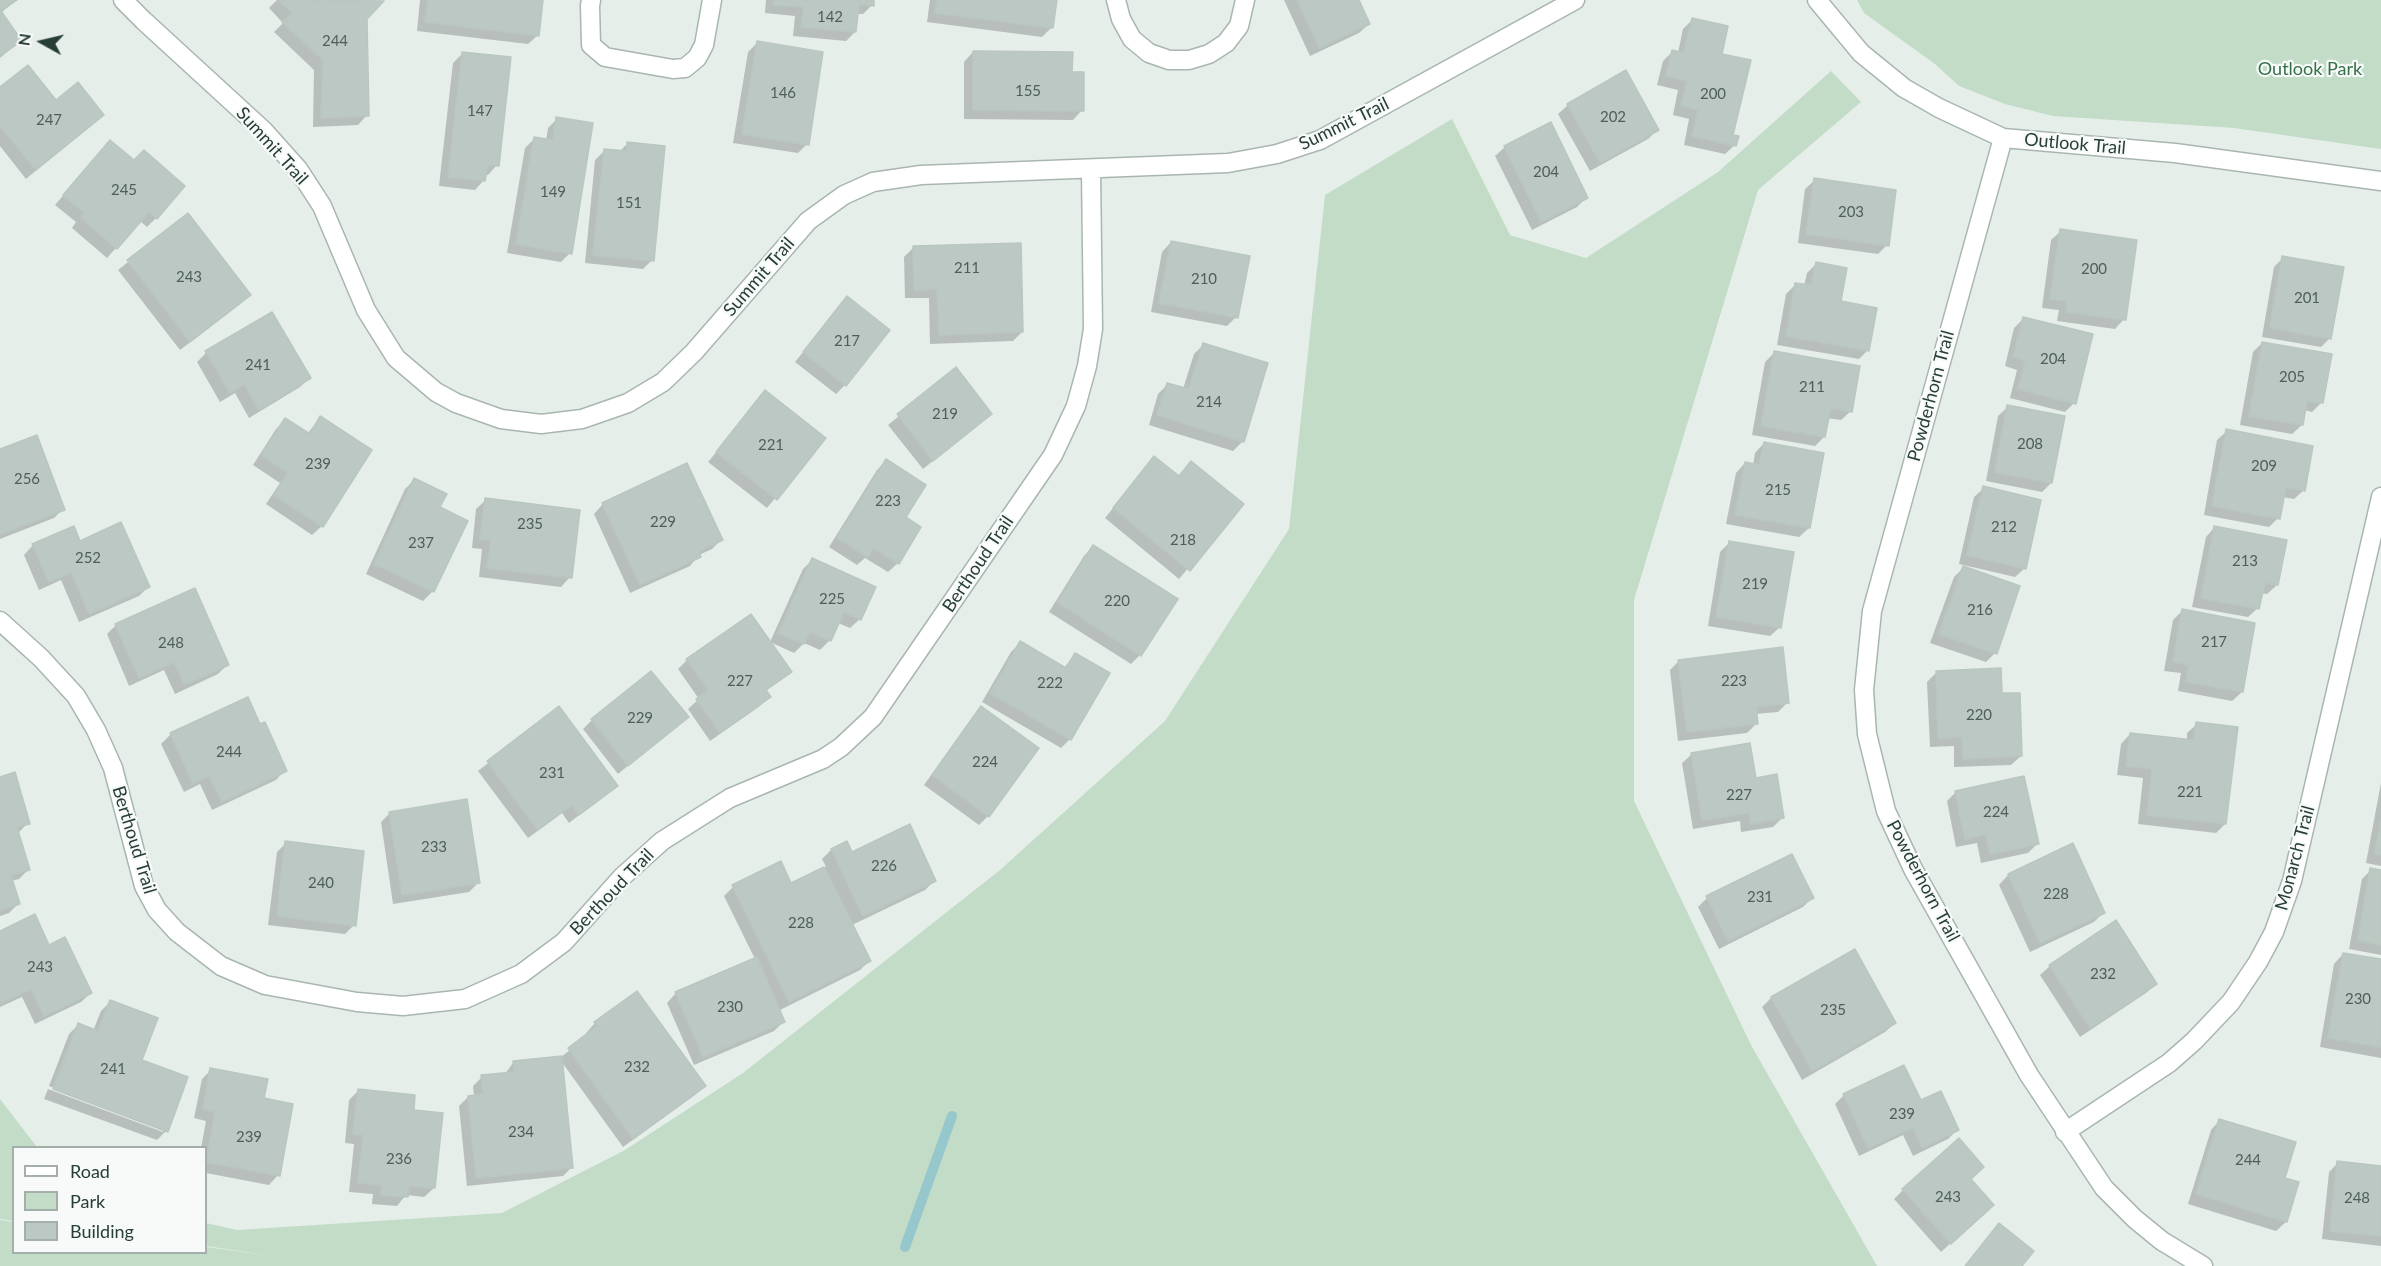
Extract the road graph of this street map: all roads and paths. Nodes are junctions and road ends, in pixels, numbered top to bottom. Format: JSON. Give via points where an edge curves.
{"nodes":[{"id":1,"x":123,"y":0,"type":"edge"},
{"id":2,"x":591,"y":0,"type":"edge"},
{"id":3,"x":712,"y":0,"type":"edge"},
{"id":4,"x":1116,"y":0,"type":"edge"},
{"id":5,"x":1245,"y":0,"type":"edge"},
{"id":6,"x":1575,"y":0,"type":"edge"},
{"id":7,"x":1817,"y":0,"type":"edge"},
{"id":8,"x":2003,"y":138,"type":"junction"},
{"id":9,"x":1091,"y":169,"type":"junction"},
{"id":10,"x":2381,"y":181,"type":"edge"},
{"id":11,"x":2381,"y":498,"type":"edge"},
{"id":12,"x":0,"y":621,"type":"edge"},
{"id":13,"x":2065,"y":1132,"type":"junction"},
{"id":14,"x":2203,"y":1266,"type":"edge"}],
"edges":[{"from":1,"to":9,"type":"street","name":"Summit Trail","via":[[264,131],[298,169],[322,206],[366,310],[396,358],[436,392],[501,418],[541,424],[582,419],[628,403],[663,382],[808,221],[844,195],[873,182],[921,175]]},
{"from":2,"to":3,"type":"street","via":[[591,45],[605,57],[673,69],[685,68],[697,58],[704,45]]},
{"from":4,"to":5,"type":"street","via":[[1132,39],[1149,53],[1169,60],[1189,60],[1226,43],[1239,26]]},
{"from":6,"to":9,"type":"street","name":"Summit Trail","via":[[1320,140],[1277,154],[1228,163]]},
{"from":7,"to":8,"type":"street","name":"Outlook Trail","via":[[1860,53],[1904,88]]},
{"from":8,"to":10,"type":"street","name":"Outlook Trail","via":[[2175,153]]},
{"from":8,"to":13,"type":"street","name":"Powderhorn Trail","via":[[1872,611],[1864,690],[1867,734],[1886,811],[1913,869],[2029,1076]]},
{"from":9,"to":12,"type":"street","name":"Berthoud Trail","via":[[1093,329],[1088,366],[1076,406],[1053,455],[873,717],[823,759],[730,798],[662,841],[622,877],[564,942],[521,974],[465,999],[403,1006],[265,985],[221,966],[177,932],[157,910],[144,886],[113,768],[96,730],[76,696]]},
{"from":11,"to":13,"type":"street","name":"Monarch Trail","via":[[2292,881],[2274,932],[2231,1002],[2194,1041],[2169,1063]]},
{"from":13,"to":14,"type":"street","name":"Powderhorn Trail","via":[[2104,1188],[2135,1219]]}]}
